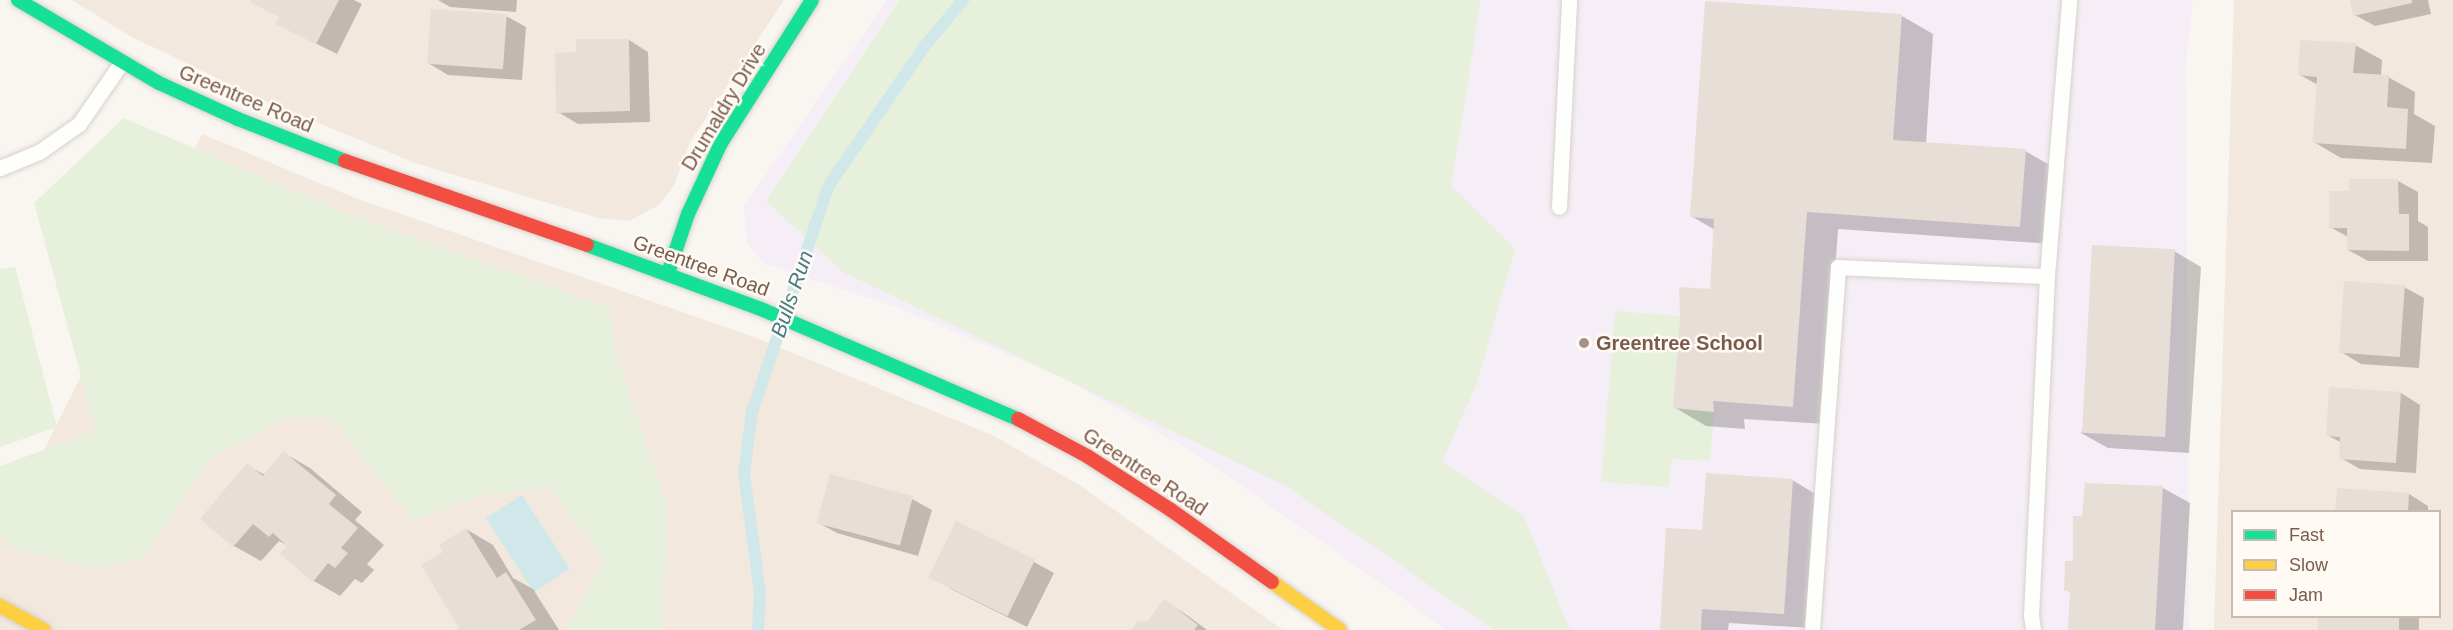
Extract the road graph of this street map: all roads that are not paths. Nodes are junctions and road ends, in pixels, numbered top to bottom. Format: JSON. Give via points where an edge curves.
{"nodes":[{"id":1,"x":18,"y":0,"type":"edge"},
{"id":2,"x":812,"y":0,"type":"edge"},
{"id":3,"x":1569,"y":0,"type":"edge"},
{"id":4,"x":2068,"y":0,"type":"edge"},
{"id":5,"x":122,"y":62,"type":"junction"},
{"id":6,"x":0,"y":168,"type":"edge"},
{"id":7,"x":1559,"y":207,"type":"dead end"},
{"id":8,"x":668,"y":273,"type":"junction"},
{"id":9,"x":2047,"y":276,"type":"junction"},
{"id":10,"x":0,"y":606,"type":"edge"},
{"id":11,"x":44,"y":630,"type":"edge"},
{"id":12,"x":1340,"y":630,"type":"edge"},
{"id":13,"x":1812,"y":630,"type":"edge"},
{"id":14,"x":2034,"y":630,"type":"edge"}],
"edges":[{"from":1,"to":5,"type":"street","name":"Greentree Road"},
{"from":2,"to":8,"type":"street","name":"Drumaldry Drive","via":[[721,143],[688,214]]},
{"from":3,"to":7,"type":"lane"},
{"from":4,"to":9,"type":"lane"},
{"from":5,"to":6,"type":"lane","via":[[79,124],[39,152]]},
{"from":5,"to":8,"type":"street","name":"Greentree Road","via":[[238,119],[375,173]]},
{"from":8,"to":12,"type":"street","name":"Greentree Road","via":[[1018,419],[1087,456],[1171,510]]},
{"from":9,"to":13,"type":"lane","via":[[1838,267]]},
{"from":9,"to":14,"type":"lane","via":[[2031,603]]},
{"from":10,"to":11,"type":"street"}]}
